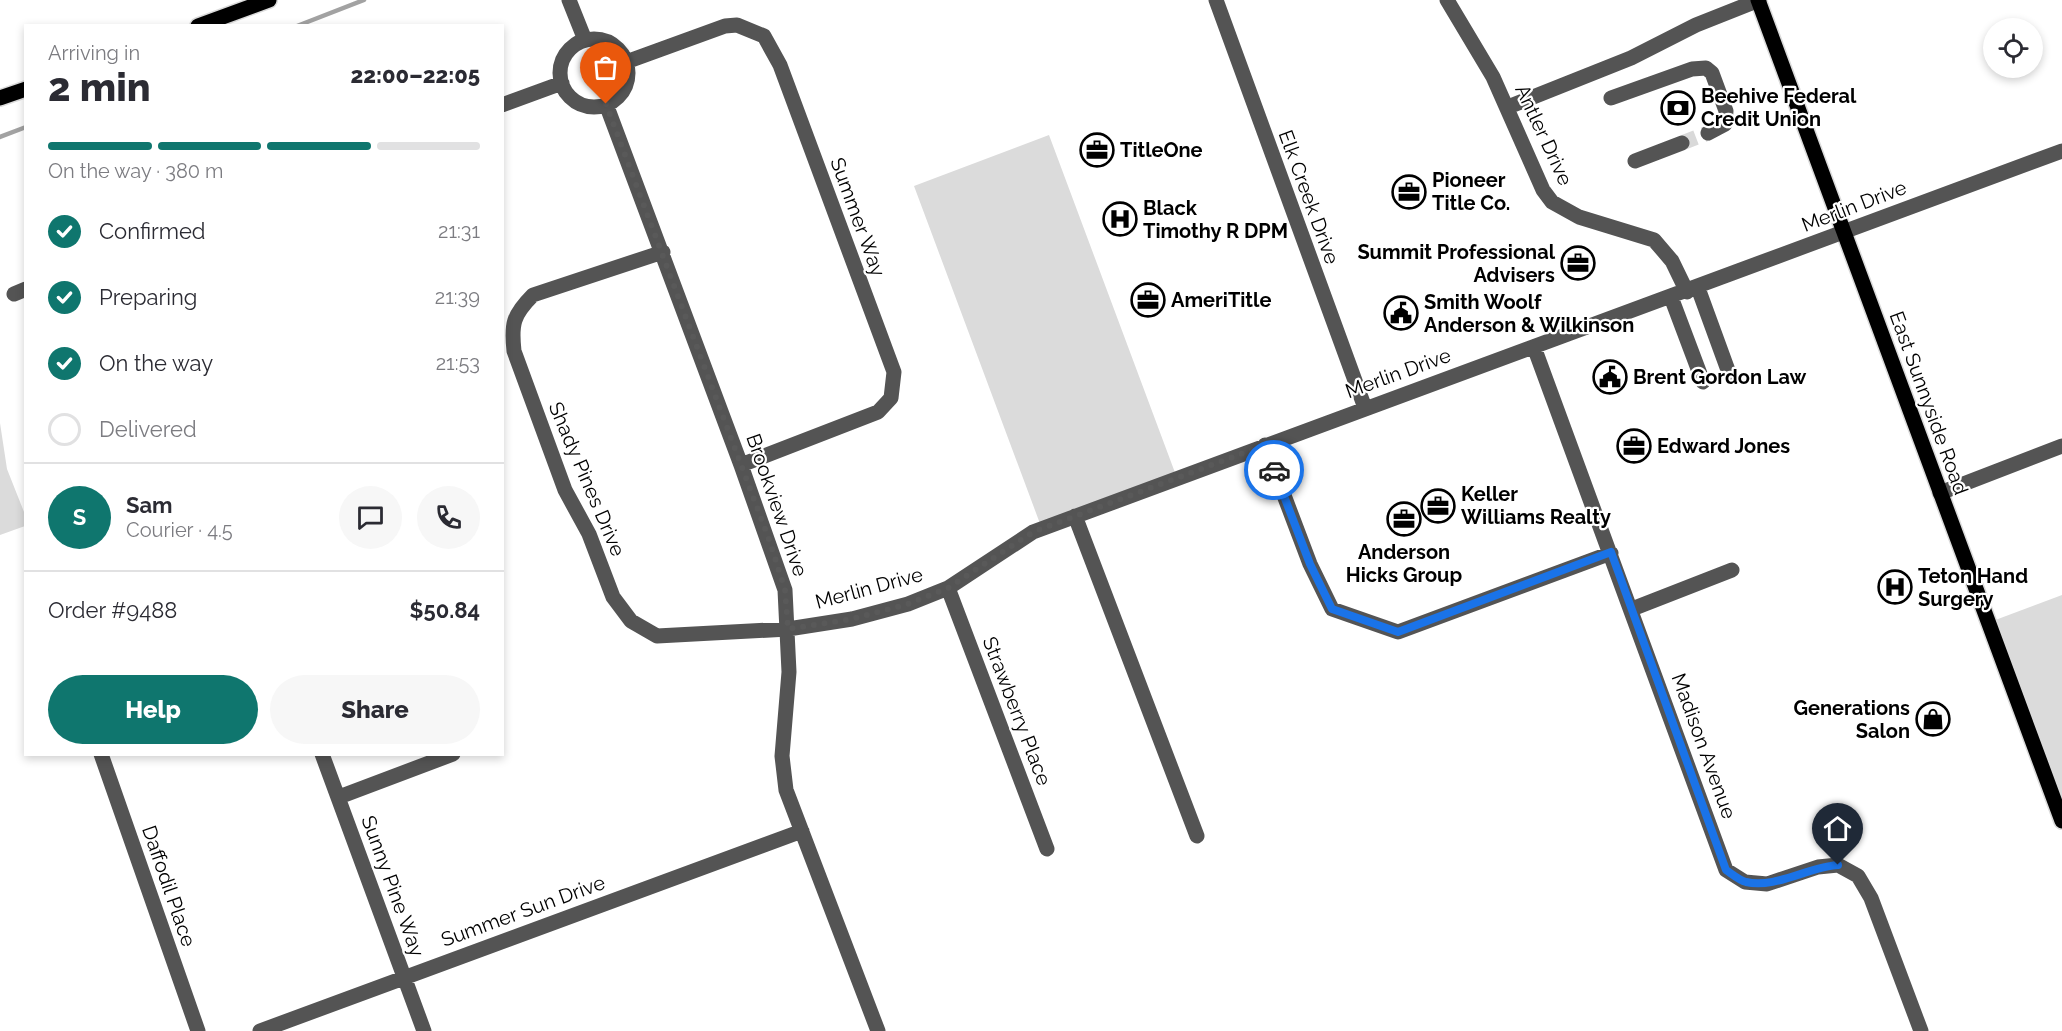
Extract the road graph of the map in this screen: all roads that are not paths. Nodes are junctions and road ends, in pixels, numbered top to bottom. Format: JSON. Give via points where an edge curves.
{"nodes":[{"id":1,"x":269,"y":0,"type":"edge"},
{"id":2,"x":569,"y":0,"type":"edge"},
{"id":3,"x":1216,"y":0,"type":"edge"},
{"id":4,"x":1447,"y":0,"type":"edge"},
{"id":5,"x":1758,"y":0,"type":"edge"},
{"id":6,"x":203,"y":24,"type":"edge"},
{"id":7,"x":585,"y":40,"type":"junction"},
{"id":8,"x":626,"y":62,"type":"junction"},
{"id":9,"x":562,"y":83,"type":"junction"},
{"id":10,"x":24,"y":90,"type":"edge"},
{"id":11,"x":0,"y":98,"type":"edge"},
{"id":12,"x":1611,"y":98,"type":"dead end"},
{"id":13,"x":504,"y":104,"type":"edge"},
{"id":14,"x":606,"y":104,"type":"junction"},
{"id":15,"x":1508,"y":107,"type":"junction"},
{"id":16,"x":1708,"y":133,"type":"tunnel mouth"},
{"id":17,"x":1682,"y":143,"type":"tunnel mouth"},
{"id":18,"x":2062,"y":151,"type":"edge"},
{"id":19,"x":1635,"y":161,"type":"dead end"},
{"id":20,"x":1844,"y":232,"type":"junction"},
{"id":21,"x":663,"y":252,"type":"junction"},
{"id":22,"x":1692,"y":290,"type":"junction"},
{"id":23,"x":1671,"y":297,"type":"junction"},
{"id":24,"x":1534,"y":347,"type":"junction"},
{"id":25,"x":1729,"y":373,"type":"dead end"},
{"id":26,"x":1703,"y":382,"type":"dead end"},
{"id":27,"x":1365,"y":408,"type":"junction"},
{"id":28,"x":1265,"y":445,"type":"junction"},
{"id":29,"x":2062,"y":446,"type":"edge"},
{"id":30,"x":741,"y":465,"type":"junction"},
{"id":31,"x":1940,"y":493,"type":"junction"},
{"id":32,"x":1075,"y":516,"type":"junction"},
{"id":33,"x":1611,"y":552,"type":"junction"},
{"id":34,"x":1732,"y":570,"type":"dead end"},
{"id":35,"x":948,"y":588,"type":"junction"},
{"id":36,"x":1632,"y":609,"type":"junction"},
{"id":37,"x":788,"y":629,"type":"junction"},
{"id":38,"x":102,"y":756,"type":"edge"},
{"id":39,"x":323,"y":756,"type":"edge"},
{"id":40,"x":448,"y":756,"type":"edge"},
{"id":41,"x":339,"y":797,"type":"junction"},
{"id":42,"x":2062,"y":821,"type":"edge"},
{"id":43,"x":802,"y":831,"type":"junction"},
{"id":44,"x":1197,"y":836,"type":"dead end"},
{"id":45,"x":1047,"y":849,"type":"dead end"},
{"id":46,"x":404,"y":978,"type":"junction"},
{"id":47,"x":198,"y":1031,"type":"edge"},
{"id":48,"x":260,"y":1031,"type":"edge"},
{"id":49,"x":424,"y":1031,"type":"edge"},
{"id":50,"x":878,"y":1031,"type":"edge"},
{"id":51,"x":1921,"y":1031,"type":"edge"}],
"edges":[{"from":1,"to":6,"type":"main road"},
{"from":2,"to":7,"type":"street"},
{"from":3,"to":27,"type":"street","name":"Elk Creek Drive"},
{"from":4,"to":15,"type":"street","name":"Antler Drive"},
{"from":5,"to":15,"type":"street","via":[[1631,58]]},
{"from":5,"to":20,"type":"main road","name":"East Sunnyside Road"},
{"from":7,"to":8,"type":"street","via":[[605,40],[622,53]]},
{"from":7,"to":9,"type":"street","via":[[567,52],[562,61]]},
{"from":8,"to":14,"type":"street","via":[[627,83]]},
{"from":8,"to":30,"type":"street","name":"Summer Way","via":[[725,26],[737,25],[764,36],[780,65],[894,372],[891,398],[878,412]]},
{"from":9,"to":13,"type":"street"},
{"from":9,"to":14,"type":"street","via":[[574,100],[595,107]]},
{"from":10,"to":11,"type":"main road"},
{"from":12,"to":16,"type":"street","via":[[1692,69],[1706,68],[1712,73],[1727,115],[1725,124]]},
{"from":14,"to":21,"type":"street","name":"Brookview Drive"},
{"from":15,"to":22,"type":"street","name":"Antler Drive","via":[[1543,190],[1552,202],[1579,217],[1654,240]]},
{"from":17,"to":19,"type":"street"},
{"from":18,"to":20,"type":"street","name":"Merlin Drive"},
{"from":20,"to":22,"type":"street","name":"Merlin Drive"},
{"from":20,"to":31,"type":"main road","name":"East Sunnyside Road"},
{"from":21,"to":30,"type":"street","name":"Brookview Drive"},
{"from":21,"to":37,"type":"street","name":"Shady Pines Drive","via":[[532,295],[511,326],[514,351],[565,490],[589,534],[613,597],[631,621],[657,636]]},
{"from":22,"to":23,"type":"street","name":"Merlin Drive"},
{"from":22,"to":25,"type":"street","name":"Antler Drive"},
{"from":23,"to":24,"type":"street","name":"Merlin Drive"},
{"from":23,"to":26,"type":"street"},
{"from":24,"to":27,"type":"street","name":"Merlin Drive"},
{"from":24,"to":33,"type":"street","name":"Madison Avenue"},
{"from":27,"to":28,"type":"street","name":"Merlin Drive"},
{"from":28,"to":32,"type":"street","name":"Merlin Drive"},
{"from":28,"to":33,"type":"street","via":[[1310,564],[1332,609],[1398,632]]},
{"from":29,"to":31,"type":"street"},
{"from":30,"to":37,"type":"street","name":"Brookview Drive","via":[[785,590]]},
{"from":31,"to":42,"type":"main road","name":"East Sunnyside Road"},
{"from":32,"to":35,"type":"street","name":"Merlin Drive","via":[[1033,532]]},
{"from":32,"to":44,"type":"street"},
{"from":33,"to":36,"type":"street","name":"Madison Avenue"},
{"from":34,"to":36,"type":"street"},
{"from":35,"to":37,"type":"street","name":"Merlin Drive","via":[[852,619]]},
{"from":35,"to":45,"type":"street","name":"Strawberry Place"},
{"from":36,"to":51,"type":"street","name":"Madison Avenue","via":[[1726,870],[1745,882],[1767,884],[1818,867],[1838,865],[1858,876],[1872,901]]},
{"from":37,"to":43,"type":"street","name":"Brookview Drive","via":[[789,672],[782,756],[786,790]]},
{"from":38,"to":47,"type":"street","name":"Daffodil Place"},
{"from":39,"to":41,"type":"street","name":"Sunny Pine Way"},
{"from":40,"to":41,"type":"street"},
{"from":41,"to":46,"type":"street","name":"Sunny Pine Way"},
{"from":43,"to":46,"type":"street","name":"Summer Sun Drive"},
{"from":43,"to":50,"type":"street","name":"Brookview Drive"},
{"from":46,"to":48,"type":"street","name":"Summer Sun Drive"},
{"from":46,"to":49,"type":"street","name":"Sunny Pine Way"}]}
